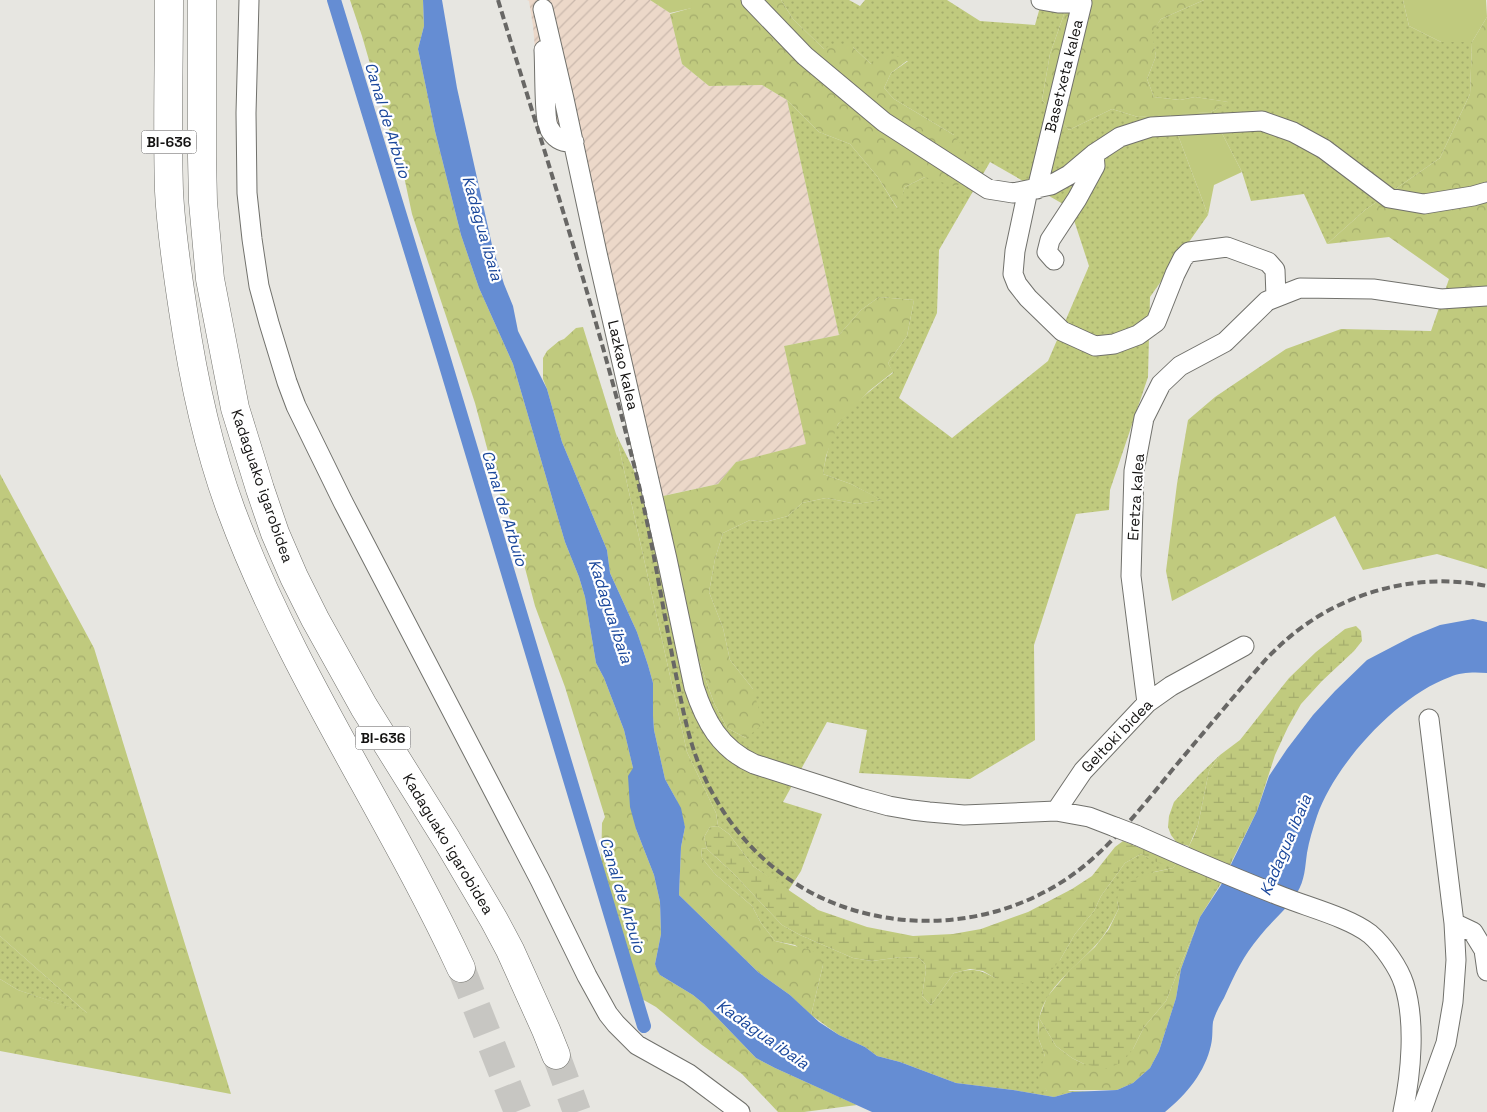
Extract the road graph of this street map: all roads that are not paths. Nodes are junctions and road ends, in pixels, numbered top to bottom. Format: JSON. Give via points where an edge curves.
{"nodes":[{"id":1,"x":169,"y":0,"type":"edge"},
{"id":2,"x":202,"y":0,"type":"edge"},
{"id":3,"x":249,"y":0,"type":"edge"},
{"id":4,"x":750,"y":0,"type":"edge"},
{"id":5,"x":1041,"y":0,"type":"edge"},
{"id":6,"x":542,"y":5,"type":"edge"},
{"id":7,"x":574,"y":142,"type":"junction"},
{"id":8,"x":1094,"y":154,"type":"junction"},
{"id":9,"x":1033,"y":190,"type":"junction"},
{"id":10,"x":1487,"y":192,"type":"edge"},
{"id":11,"x":1054,"y":260,"type":"dead end"},
{"id":12,"x":1487,"y":296,"type":"edge"},
{"id":13,"x":1276,"y":298,"type":"junction"},
{"id":14,"x":1244,"y":646,"type":"dead end"},
{"id":15,"x":1147,"y":702,"type":"junction"},
{"id":16,"x":1429,"y":719,"type":"dead end"},
{"id":17,"x":1056,"y":811,"type":"junction"},
{"id":18,"x":1454,"y":923,"type":"junction"},
{"id":19,"x":461,"y":968,"type":"tunnel mouth"},
{"id":20,"x":1487,"y":971,"type":"edge"},
{"id":21,"x":556,"y":1055,"type":"tunnel mouth"},
{"id":22,"x":740,"y":1112,"type":"edge"},
{"id":23,"x":1403,"y":1112,"type":"edge"},
{"id":24,"x":1420,"y":1112,"type":"edge"}],
"edges":[{"from":1,"to":19,"type":"highway","number":"BI-636","via":[[169,193],[192,368],[211,448],[230,508],[285,637],[394,836]]},
{"from":2,"to":21,"type":"highway","name":"Kadaguako igarobidea","number":"BI-636","via":[[203,202],[210,280],[235,408],[275,534],[310,611],[369,715],[494,920]]},
{"from":3,"to":22,"type":"street","via":[[247,193],[252,239],[259,286],[296,406],[608,1014],[637,1045],[689,1074]]},
{"from":4,"to":9,"type":"street","via":[[805,56],[884,122],[988,189],[1013,193]]},
{"from":5,"to":9,"type":"street","name":"Basetxeta kalea","via":[[1082,3]]},
{"from":6,"to":7,"type":"street","name":"Lazkao kalea"},
{"from":6,"to":7,"type":"street","via":[[548,126],[558,139]]},
{"from":7,"to":17,"type":"street","name":"Lazkao kalea","via":[[694,687],[717,736],[744,760],[889,806],[929,812],[981,814]]},
{"from":8,"to":9,"type":"street","via":[[1069,175]]},
{"from":8,"to":10,"type":"street","via":[[1120,137],[1151,128],[1262,121],[1293,132],[1324,149],[1389,198],[1424,204]]},
{"from":8,"to":11,"type":"street","via":[[1095,166],[1050,240],[1047,252]]},
{"from":9,"to":13,"type":"street","name":"Basetxeta kalea","via":[[1013,274],[1028,298],[1062,331],[1095,346],[1114,344],[1138,335],[1156,322],[1175,274],[1189,252],[1227,247],[1268,262],[1275,270]]},
{"from":12,"to":13,"type":"street","name":"Eretza kalea","via":[[1441,299],[1373,289],[1300,288]]},
{"from":13,"to":15,"type":"street","name":"Eretza kalea","via":[[1267,302],[1225,342],[1180,366],[1161,384],[1144,418],[1134,471],[1131,576]]},
{"from":14,"to":15,"type":"street","name":"Geltoki bidea"},
{"from":15,"to":17,"type":"street","name":"Geltoki bidea","via":[[1083,771]]},
{"from":16,"to":18,"type":"street"},
{"from":17,"to":23,"type":"street","name":"Lazkao kalea","bridge":true,"via":[[1089,817],[1115,827],[1348,922],[1370,934],[1390,957],[1404,983],[1410,1012],[1411,1054]]},
{"from":18,"to":20,"type":"street","via":[[1473,932],[1484,950]]},
{"from":18,"to":24,"type":"street","via":[[1456,960],[1446,1043]]}]}
